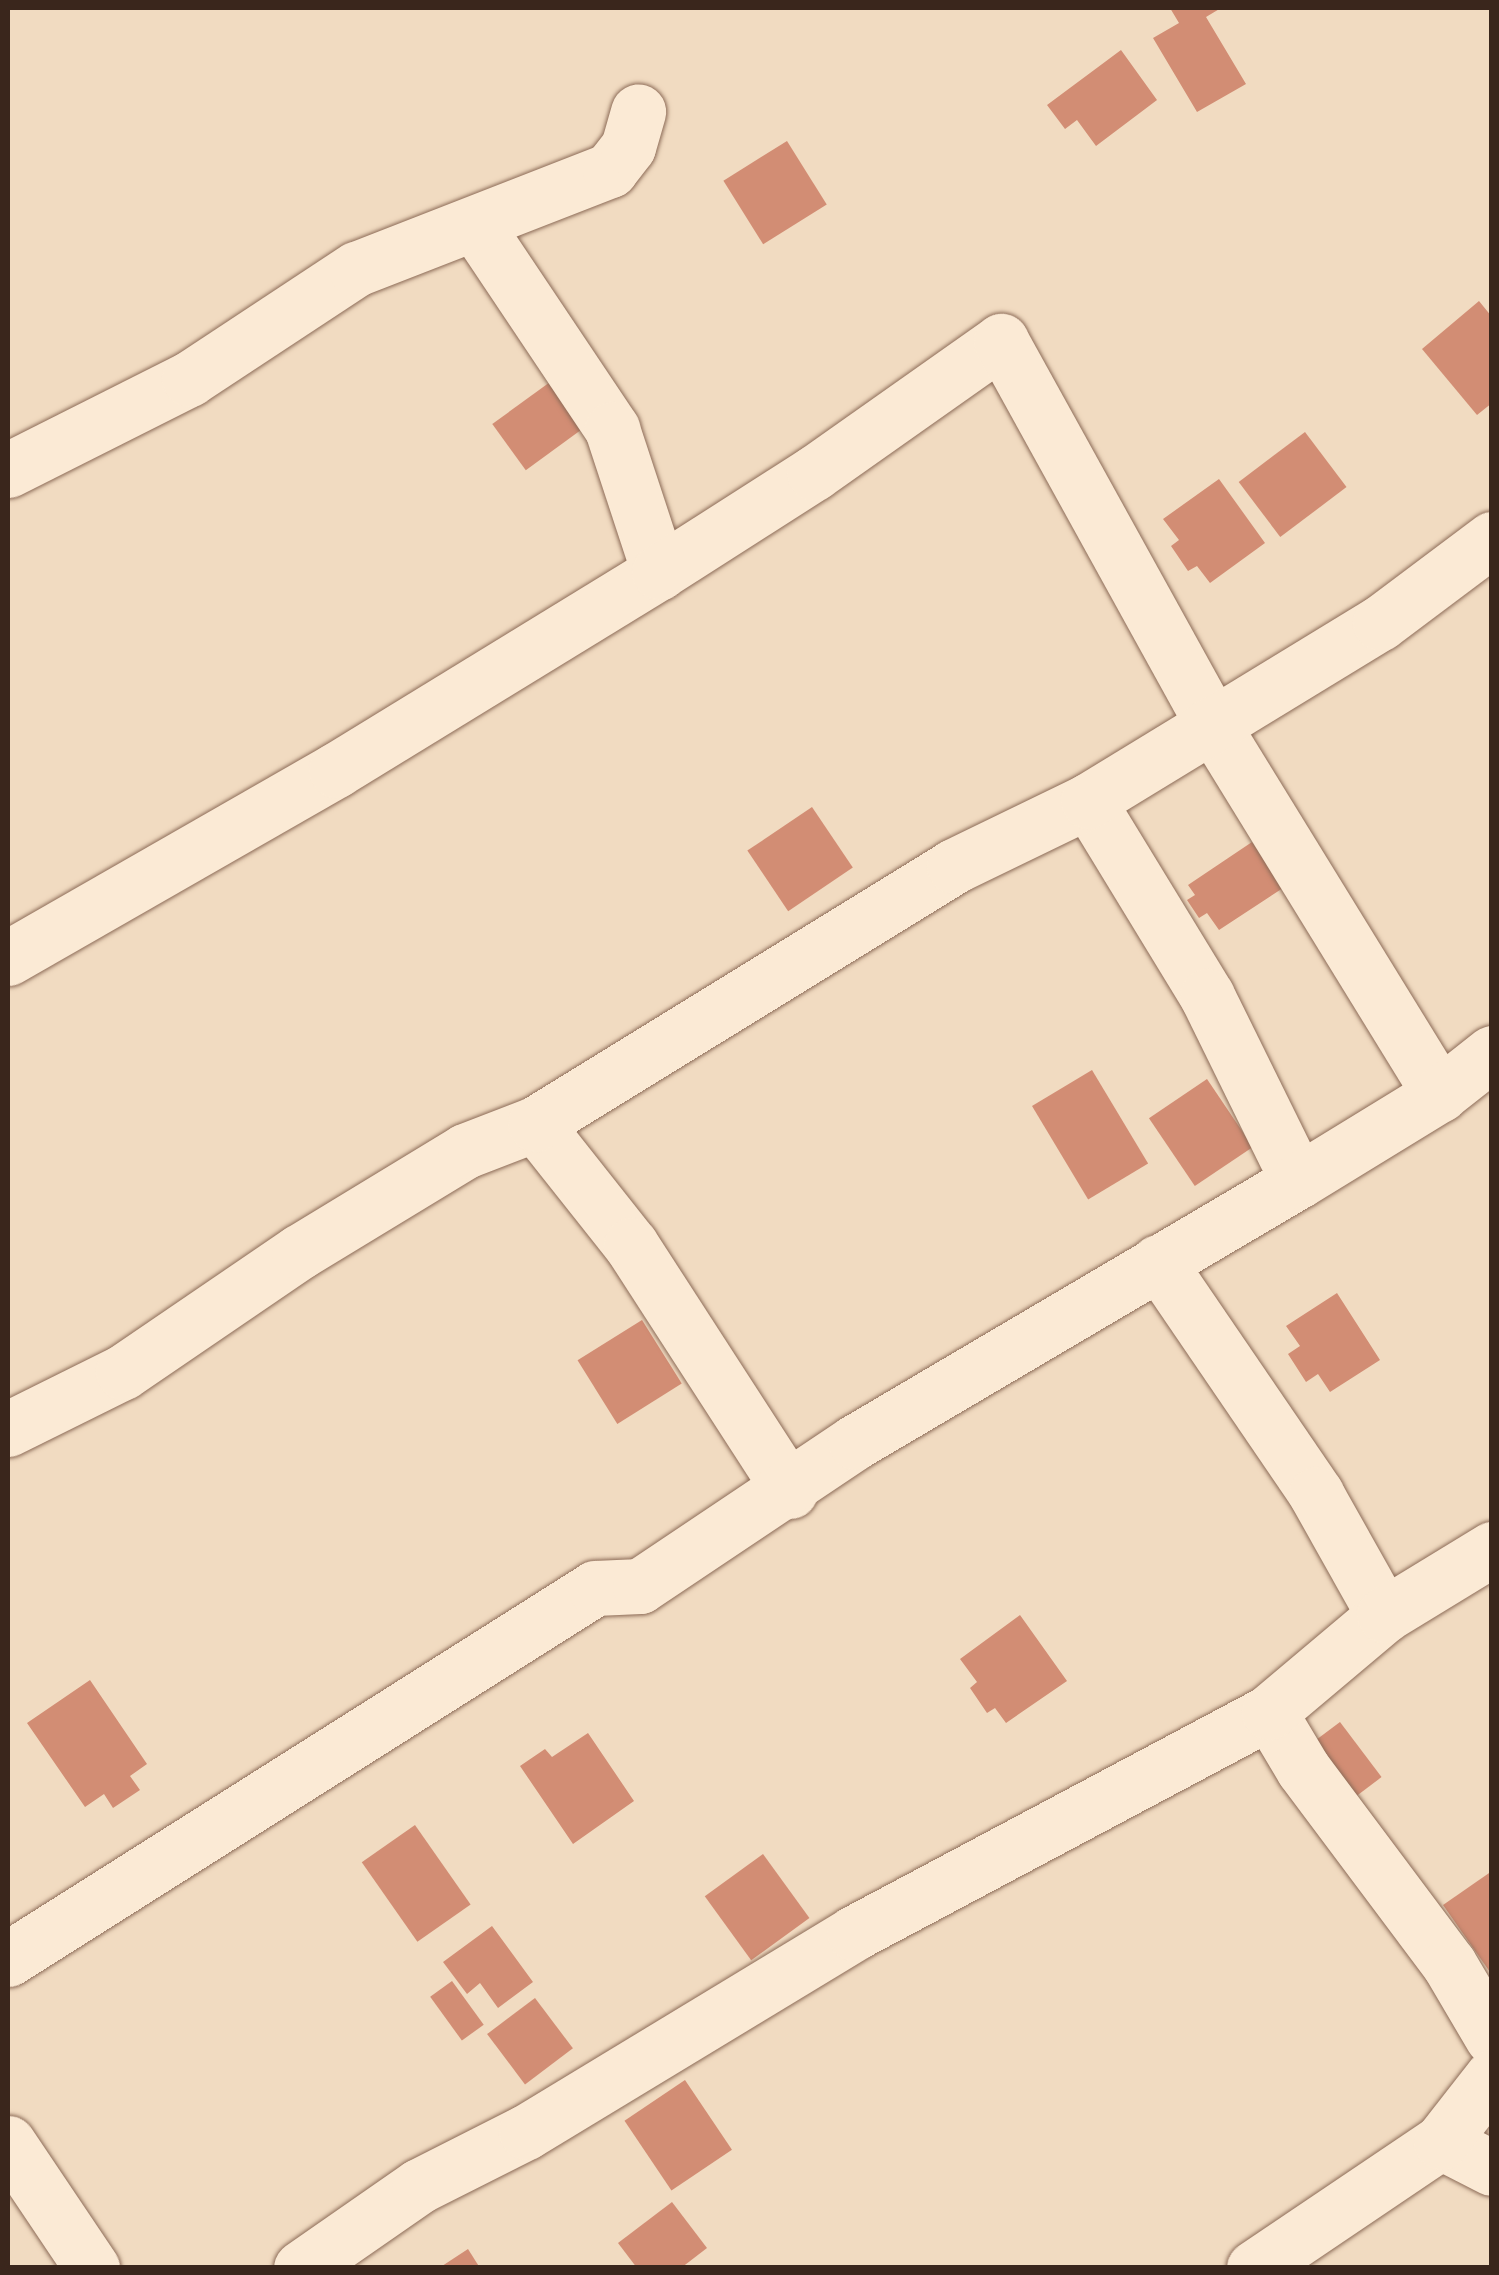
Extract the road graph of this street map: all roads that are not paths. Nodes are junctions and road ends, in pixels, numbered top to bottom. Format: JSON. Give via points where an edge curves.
{"nodes":[{"id":1,"x":638,"y":111,"type":"dead end"},
{"id":2,"x":475,"y":224,"type":"junction"},
{"id":3,"x":8,"y":470,"type":"edge"},
{"id":4,"x":1492,"y":539,"type":"edge"},
{"id":5,"x":659,"y":572,"type":"junction"},
{"id":6,"x":1212,"y":724,"type":"junction"},
{"id":7,"x":1088,"y":801,"type":"junction"},
{"id":8,"x":8,"y":958,"type":"edge"},
{"id":9,"x":1492,"y":1054,"type":"edge"},
{"id":10,"x":1440,"y":1094,"type":"junction"},
{"id":11,"x":535,"y":1124,"type":"junction"},
{"id":12,"x":1298,"y":1181,"type":"junction"},
{"id":13,"x":1158,"y":1262,"type":"junction"},
{"id":14,"x":8,"y":1429,"type":"edge"},
{"id":15,"x":790,"y":1491,"type":"junction"},
{"id":16,"x":1492,"y":1549,"type":"edge"},
{"id":17,"x":1384,"y":1615,"type":"junction"},
{"id":18,"x":1269,"y":1712,"type":"junction"},
{"id":19,"x":8,"y":1958,"type":"edge"},
{"id":20,"x":1492,"y":2037,"type":"edge"},
{"id":21,"x":1492,"y":2076,"type":"edge"},
{"id":22,"x":1442,"y":2142,"type":"junction"},
{"id":23,"x":8,"y":2143,"type":"edge"},
{"id":24,"x":1492,"y":2168,"type":"edge"},
{"id":25,"x":92,"y":2268,"type":"edge"},
{"id":26,"x":301,"y":2268,"type":"edge"},
{"id":27,"x":1254,"y":2268,"type":"edge"}],
"edges":[{"from":1,"to":2,"type":"street","via":[[628,146],[610,170]]},
{"from":2,"to":3,"type":"street","via":[[356,269],[189,379]]},
{"from":2,"to":5,"type":"street","via":[[612,429]]},
{"from":4,"to":6,"type":"street","via":[[1380,623]]},
{"from":5,"to":6,"type":"street","via":[[1001,341]]},
{"from":5,"to":8,"type":"street","via":[[193,855]]},
{"from":6,"to":7,"type":"street"},
{"from":6,"to":10,"type":"street"},
{"from":7,"to":11,"type":"street","via":[[954,866]]},
{"from":7,"to":12,"type":"street","via":[[1207,996]]},
{"from":9,"to":10,"type":"street"},
{"from":10,"to":12,"type":"street"},
{"from":11,"to":14,"type":"street","via":[[465,1151],[299,1252],[123,1372]]},
{"from":11,"to":15,"type":"street","via":[[631,1245]]},
{"from":12,"to":13,"type":"street"},
{"from":13,"to":15,"type":"street","via":[[855,1442]]},
{"from":13,"to":17,"type":"street","via":[[1316,1494]]},
{"from":15,"to":19,"type":"street","via":[[640,1586],[596,1588]]},
{"from":16,"to":17,"type":"street"},
{"from":17,"to":18,"type":"street"},
{"from":18,"to":20,"type":"street","via":[[1449,1964]]},
{"from":18,"to":26,"type":"street","via":[[854,1933],[526,2132],[419,2186]]},
{"from":21,"to":22,"type":"street"},
{"from":22,"to":24,"type":"street"},
{"from":22,"to":27,"type":"street"},
{"from":23,"to":25,"type":"street"}]}
